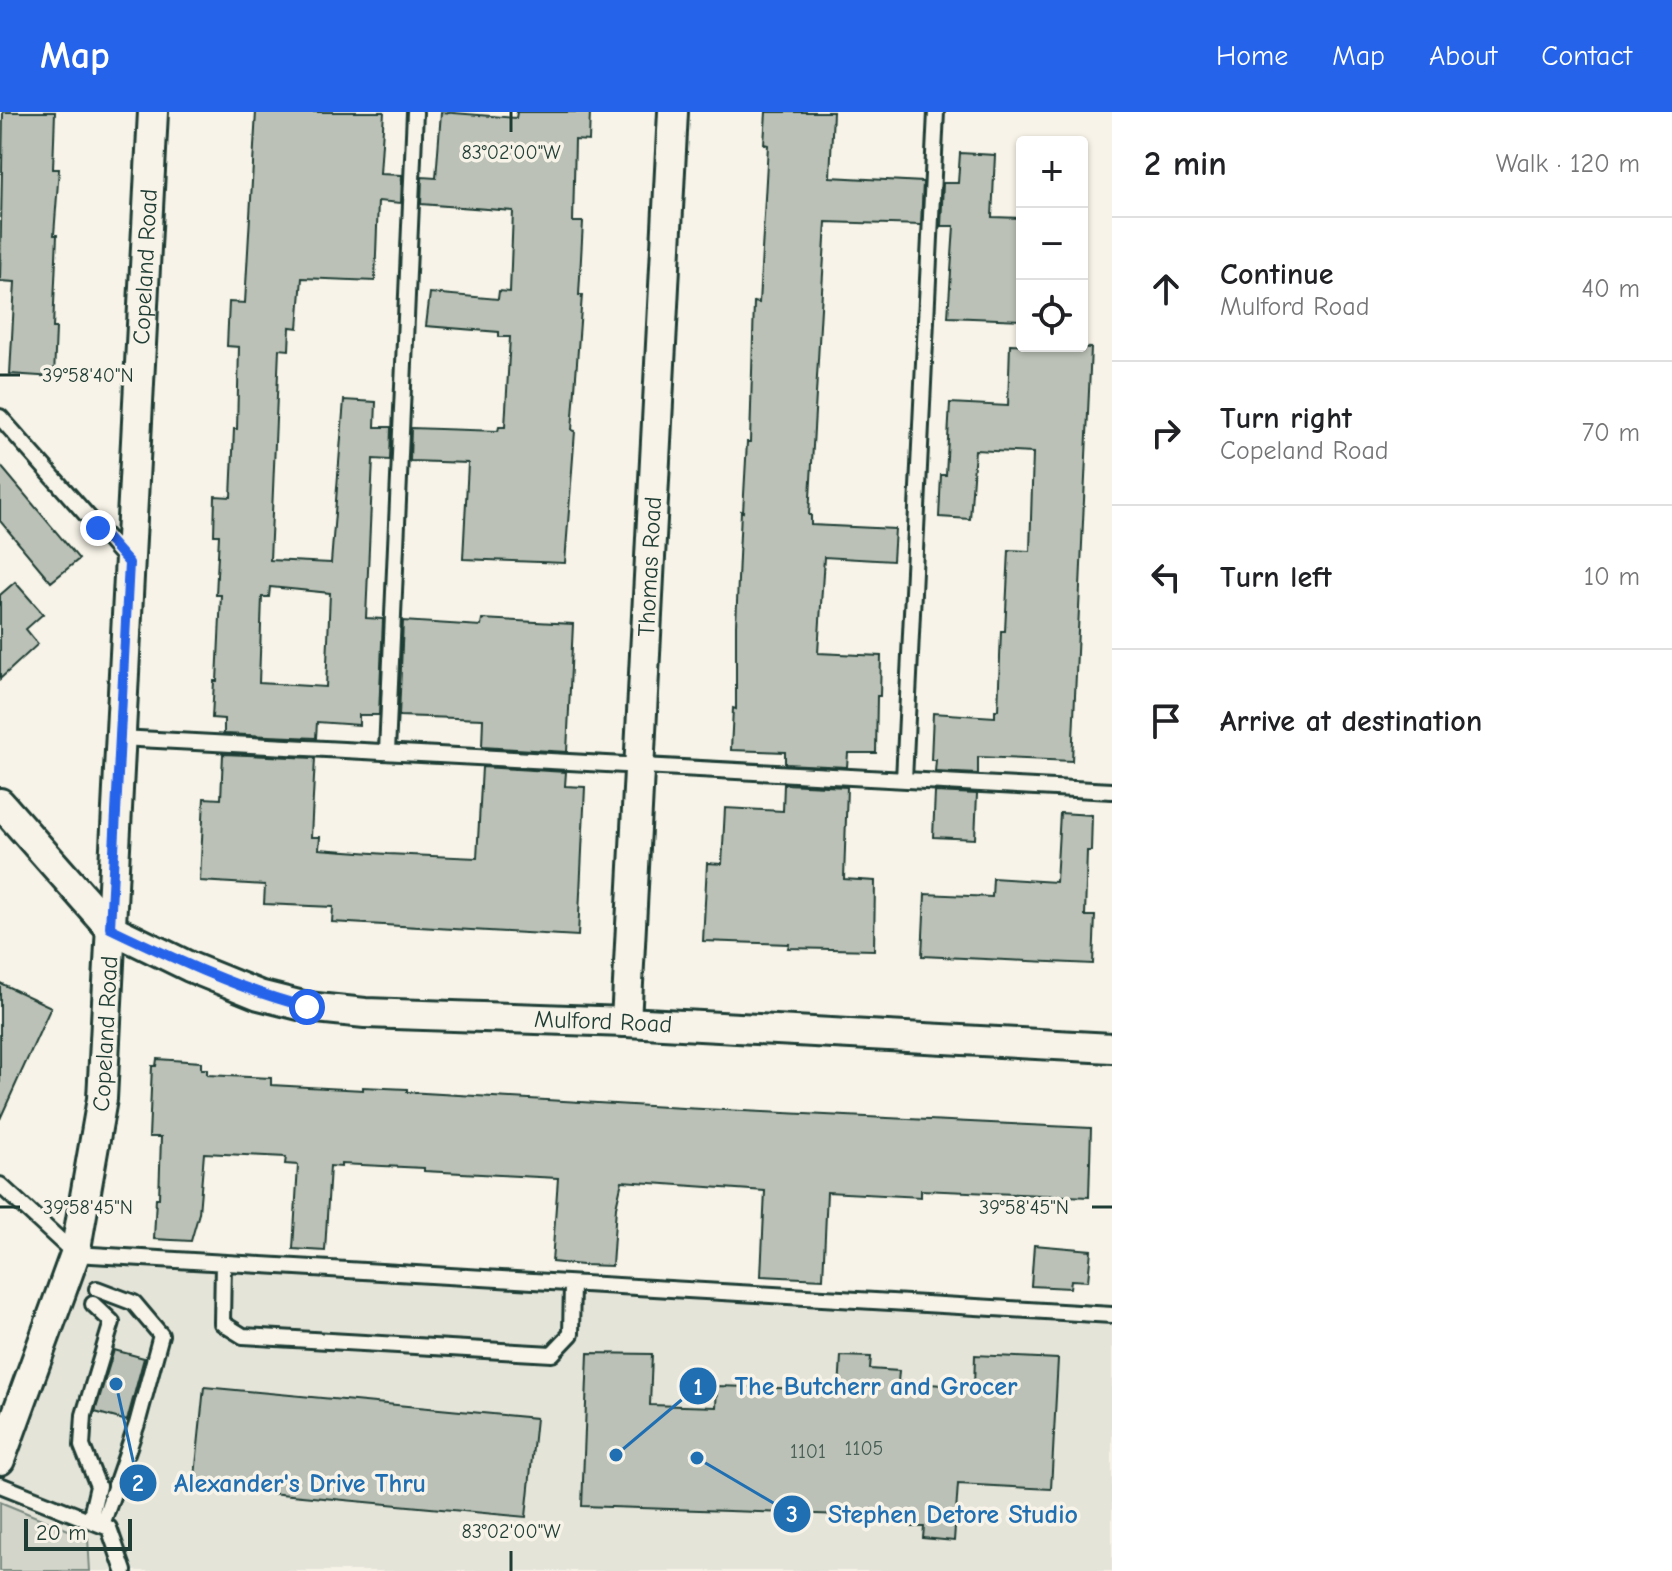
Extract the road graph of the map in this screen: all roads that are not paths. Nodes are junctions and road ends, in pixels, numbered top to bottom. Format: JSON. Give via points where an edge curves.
{"nodes":[{"id":1,"x":153,"y":112,"type":"edge"},
{"id":2,"x":415,"y":112,"type":"edge"},
{"id":3,"x":673,"y":112,"type":"edge"},
{"id":4,"x":936,"y":112,"type":"edge"},
{"id":5,"x":0,"y":417,"type":"edge"},
{"id":6,"x":129,"y":563,"type":"junction"},
{"id":7,"x":120,"y":738,"type":"junction"},
{"id":8,"x":387,"y":752,"type":"junction"},
{"id":9,"x":639,"y":766,"type":"junction"},
{"id":10,"x":904,"y":780,"type":"junction"},
{"id":11,"x":1112,"y":791,"type":"edge"},
{"id":12,"x":0,"y":803,"type":"edge"},
{"id":13,"x":110,"y":928,"type":"junction"},
{"id":14,"x":626,"y":1022,"type":"junction"},
{"id":15,"x":1112,"y":1048,"type":"edge"},
{"id":16,"x":0,"y":1185,"type":"edge"},
{"id":17,"x":75,"y":1254,"type":"junction"},
{"id":18,"x":223,"y":1263,"type":"junction"},
{"id":19,"x":572,"y":1284,"type":"junction"},
{"id":20,"x":97,"y":1289,"type":"dead end"},
{"id":21,"x":93,"y":1304,"type":"dead end"},
{"id":22,"x":1112,"y":1315,"type":"edge"},
{"id":23,"x":0,"y":1460,"type":"edge"},
{"id":24,"x":0,"y":1485,"type":"edge"},
{"id":25,"x":96,"y":1523,"type":"junction"},
{"id":26,"x":124,"y":1571,"type":"edge"}],
"edges":[{"from":1,"to":6,"type":"street","name":"Copeland Road"},
{"from":2,"to":8,"type":"lane"},
{"from":3,"to":9,"type":"street","name":"Thomas Road"},
{"from":4,"to":10,"type":"lane"},
{"from":5,"to":6,"type":"lane"},
{"from":6,"to":7,"type":"street","name":"Copeland Road"},
{"from":7,"to":8,"type":"lane"},
{"from":7,"to":13,"type":"street","name":"Copeland Road"},
{"from":8,"to":9,"type":"lane"},
{"from":9,"to":10,"type":"lane"},
{"from":9,"to":14,"type":"street","name":"Thomas Road"},
{"from":10,"to":11,"type":"lane"},
{"from":12,"to":13,"type":"street"},
{"from":13,"to":14,"type":"street","name":"Mulford Road","via":[[204,973],[307,1007]]},
{"from":13,"to":17,"type":"street","name":"Copeland Road","via":[[102,1099]]},
{"from":14,"to":15,"type":"street","name":"Mulford Road"},
{"from":16,"to":17,"type":"lane"},
{"from":17,"to":18,"type":"lane"},
{"from":17,"to":23,"type":"street","name":"Copeland Road"},
{"from":18,"to":19,"type":"lane"},
{"from":18,"to":19,"type":"lane","via":[[222,1323],[243,1336],[552,1354],[571,1334]]},
{"from":19,"to":22,"type":"lane"},
{"from":20,"to":25,"type":"lane","via":[[134,1303],[161,1335],[137,1424]]},
{"from":21,"to":25,"type":"lane","via":[[112,1322],[84,1415],[82,1446],[98,1486]]},
{"from":24,"to":25,"type":"lane"},
{"from":25,"to":26,"type":"lane","via":[[109,1528]]}]}
